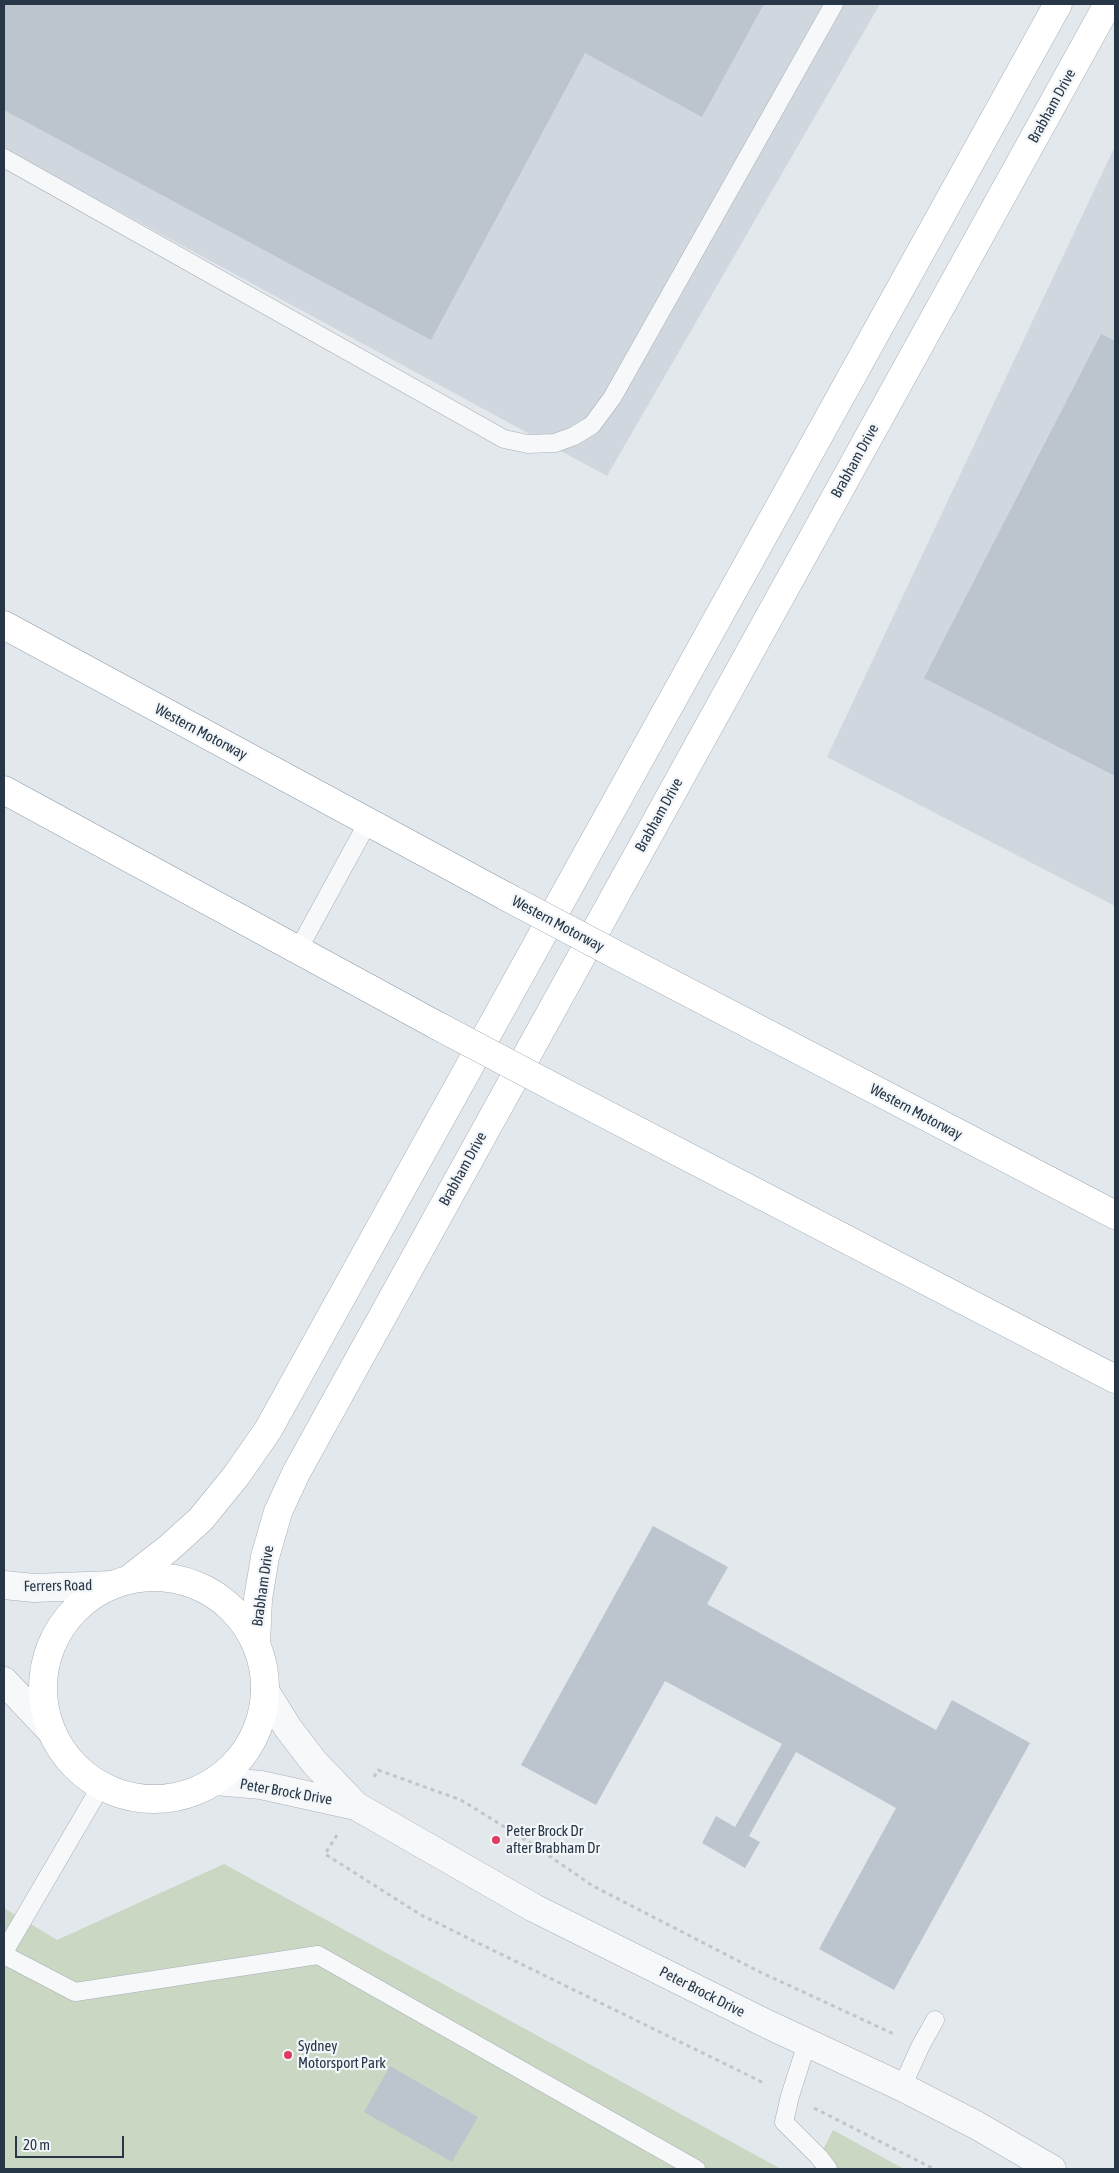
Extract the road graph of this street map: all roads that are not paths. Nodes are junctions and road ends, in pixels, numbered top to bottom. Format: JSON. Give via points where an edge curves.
{"nodes":[{"id":1,"x":834,"y":4,"type":"edge"},
{"id":2,"x":1058,"y":4,"type":"edge"},
{"id":3,"x":1108,"y":4,"type":"edge"},
{"id":4,"x":4,"y":158,"type":"edge"},
{"id":5,"x":4,"y":625,"type":"edge"},
{"id":6,"x":4,"y":790,"type":"edge"},
{"id":7,"x":368,"y":822,"type":"junction"},
{"id":8,"x":298,"y":950,"type":"junction"},
{"id":9,"x":1115,"y":1215,"type":"edge"},
{"id":10,"x":1115,"y":1379,"type":"edge"},
{"id":11,"x":120,"y":1582,"type":"junction"},
{"id":12,"x":4,"y":1585,"type":"edge"},
{"id":13,"x":256,"y":1642,"type":"junction"},
{"id":14,"x":4,"y":1682,"type":"edge"},
{"id":15,"x":265,"y":1691,"type":"junction"},
{"id":16,"x":51,"y":1730,"type":"junction"},
{"id":17,"x":214,"y":1781,"type":"junction"},
{"id":18,"x":101,"y":1786,"type":"junction"},
{"id":19,"x":356,"y":1806,"type":"junction"},
{"id":20,"x":4,"y":1953,"type":"edge"},
{"id":21,"x":935,"y":2020,"type":"dead end"},
{"id":22,"x":807,"y":2043,"type":"junction"},
{"id":23,"x":902,"y":2087,"type":"junction"},
{"id":24,"x":696,"y":2169,"type":"edge"},
{"id":25,"x":828,"y":2169,"type":"edge"},
{"id":26,"x":1052,"y":2169,"type":"edge"}],
"edges":[{"from":1,"to":4,"type":"lane","via":[[612,398],[592,425],[555,443],[528,444],[504,439]]},
{"from":2,"to":11,"type":"main road","via":[[268,1430],[201,1519],[168,1548]]},
{"from":3,"to":13,"type":"main road","name":"Brabham Drive","via":[[296,1473],[278,1512],[265,1557],[258,1599]]},
{"from":5,"to":7,"type":"main road","name":"Western Motorway"},
{"from":6,"to":8,"type":"main road"},
{"from":7,"to":8,"type":"lane"},
{"from":7,"to":9,"type":"main road","name":"Western Motorway","bridge":true},
{"from":8,"to":10,"type":"main road","bridge":true,"via":[[561,1091]]},
{"from":11,"to":12,"type":"street","name":"Ferrers Road","via":[[34,1588]]},
{"from":11,"to":13,"type":"main road","via":[[150,1577],[172,1578],[193,1584],[230,1607]]},
{"from":11,"to":16,"type":"main road","via":[[92,1595],[76,1609],[51,1645],[44,1666],[42,1688],[44,1710]]},
{"from":13,"to":15,"type":"main road"},
{"from":14,"to":16,"type":"street"},
{"from":15,"to":17,"type":"main road","via":[[261,1718],[251,1742],[235,1764]]},
{"from":15,"to":19,"type":"street","name":"Peter Brock Drive","via":[[314,1762]]},
{"from":16,"to":18,"type":"main road","via":[[71,1762]]},
{"from":17,"to":18,"type":"main road","via":[[194,1792],[162,1798],[123,1794]]},
{"from":17,"to":19,"type":"street","name":"Peter Brock Drive","via":[[261,1784]]},
{"from":18,"to":20,"type":"lane"},
{"from":19,"to":22,"type":"street","name":"Peter Brock Drive","via":[[534,1908]]},
{"from":20,"to":24,"type":"lane","via":[[75,1992],[318,1956]]},
{"from":21,"to":23,"type":"lane"},
{"from":22,"to":23,"type":"street","name":"Peter Brock Drive"},
{"from":22,"to":25,"type":"lane","via":[[784,2122]]},
{"from":23,"to":26,"type":"street","name":"Peter Brock Drive"}]}
